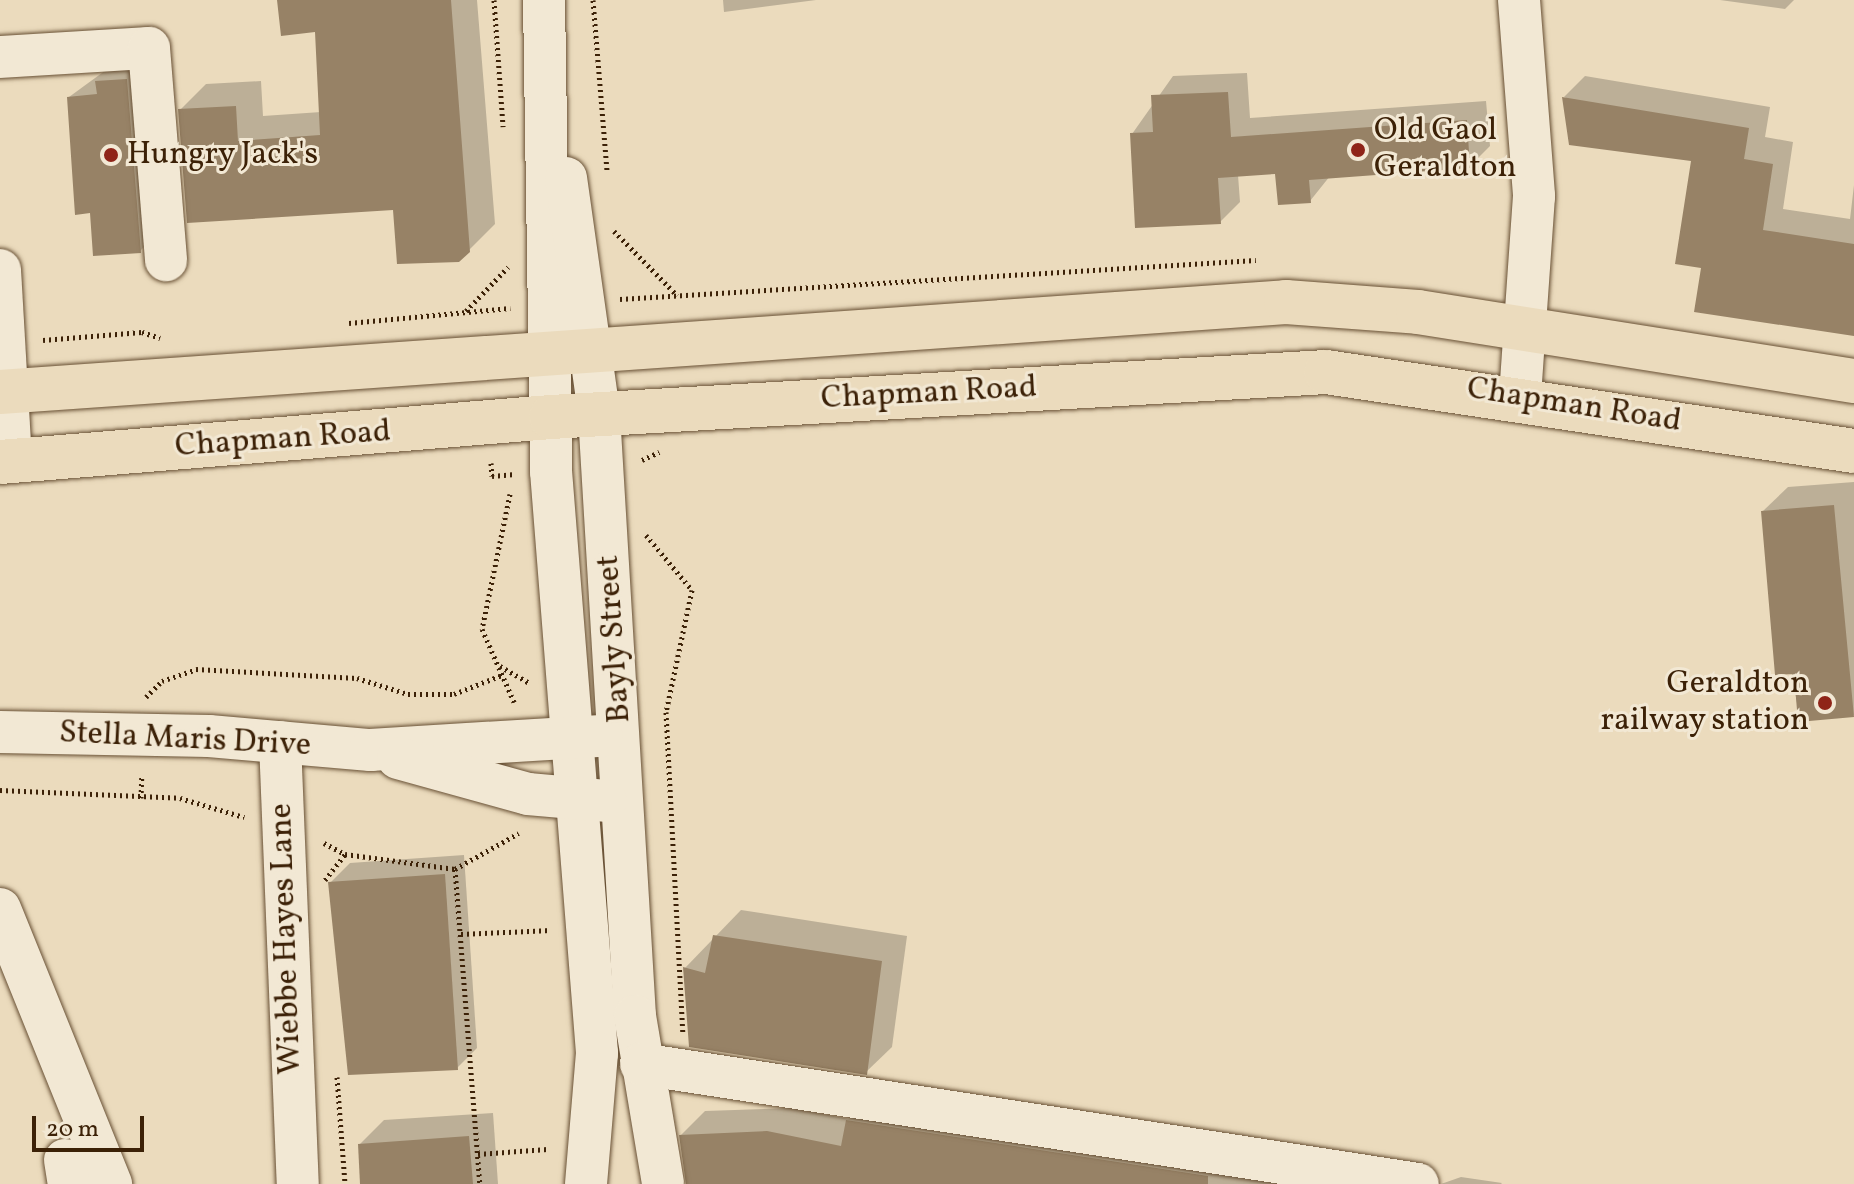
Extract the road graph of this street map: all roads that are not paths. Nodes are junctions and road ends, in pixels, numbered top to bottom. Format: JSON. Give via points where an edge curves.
{"nodes":[{"id":1,"x":544,"y":0,"type":"edge"},
{"id":2,"x":1519,"y":0,"type":"edge"},
{"id":3,"x":0,"y":57,"type":"edge"},
{"id":4,"x":550,"y":95,"type":"junction"},
{"id":5,"x":166,"y":260,"type":"dead end"},
{"id":6,"x":0,"y":270,"type":"edge"},
{"id":7,"x":1526,"y":329,"type":"junction"},
{"id":8,"x":592,"y":347,"type":"junction"},
{"id":9,"x":547,"y":350,"type":"junction"},
{"id":10,"x":1854,"y":381,"type":"edge"},
{"id":11,"x":3,"y":392,"type":"edge"},
{"id":12,"x":1520,"y":396,"type":"junction"},
{"id":13,"x":599,"y":414,"type":"junction"},
{"id":14,"x":551,"y":417,"type":"junction"},
{"id":15,"x":1854,"y":451,"type":"edge"},
{"id":16,"x":6,"y":462,"type":"edge"},
{"id":17,"x":0,"y":732,"type":"edge"},
{"id":18,"x":622,"y":736,"type":"junction"},
{"id":19,"x":573,"y":737,"type":"junction"},
{"id":20,"x":280,"y":742,"type":"junction"},
{"id":21,"x":370,"y":750,"type":"junction"},
{"id":22,"x":578,"y":800,"type":"junction"},
{"id":23,"x":627,"y":802,"type":"junction"},
{"id":24,"x":0,"y":909,"type":"edge"},
{"id":25,"x":641,"y":1064,"type":"junction"},
{"id":26,"x":111,"y":1184,"type":"edge"},
{"id":27,"x":298,"y":1184,"type":"edge"},
{"id":28,"x":586,"y":1184,"type":"edge"},
{"id":29,"x":663,"y":1184,"type":"edge"},
{"id":30,"x":1418,"y":1184,"type":"edge"}],
"edges":[{"from":1,"to":4,"type":"street","name":"Bayly Street"},
{"from":2,"to":7,"type":"street","via":[[1534,196]]},
{"from":3,"to":5,"type":"street","via":[[149,48]]},
{"from":4,"to":8,"type":"street","name":"Bayly Street"},
{"from":4,"to":9,"type":"street","name":"Bayly Street"},
{"from":6,"to":11,"type":"street"},
{"from":7,"to":8,"type":"main road","via":[[1286,302]]},
{"from":7,"to":10,"type":"main road"},
{"from":7,"to":12,"type":"street"},
{"from":8,"to":9,"type":"main road"},
{"from":8,"to":13,"type":"street","name":"Bayly Street"},
{"from":9,"to":11,"type":"main road"},
{"from":9,"to":14,"type":"street","name":"Bayly Street"},
{"from":11,"to":16,"type":"street"},
{"from":12,"to":13,"type":"main road","name":"Chapman Road","via":[[1326,372]]},
{"from":12,"to":15,"type":"main road","name":"Chapman Road"},
{"from":13,"to":14,"type":"main road","name":"Chapman Road"},
{"from":13,"to":18,"type":"street","name":"Bayly Street"},
{"from":14,"to":16,"type":"main road","name":"Chapman Road"},
{"from":14,"to":19,"type":"street","name":"Bayly Street"},
{"from":17,"to":20,"type":"street","name":"Stella Maris Drive"},
{"from":18,"to":19,"type":"street","name":"Stella Maris Drive"},
{"from":18,"to":23,"type":"street","name":"Bayly Street"},
{"from":19,"to":21,"type":"street","name":"Stella Maris Drive"},
{"from":19,"to":22,"type":"street","name":"Bayly Street"},
{"from":20,"to":21,"type":"street","name":"Stella Maris Drive"},
{"from":20,"to":27,"type":"street","name":"Wiebbe Hayes Lane"},
{"from":21,"to":22,"type":"street","name":"Stella Maris Drive","via":[[528,794]]},
{"from":22,"to":23,"type":"street","name":"Stella Maris Drive"},
{"from":22,"to":28,"type":"street","name":"Bayly Street","via":[[597,1053]]},
{"from":23,"to":25,"type":"street","name":"Bayly Street"},
{"from":24,"to":26,"type":"street"},
{"from":25,"to":29,"type":"street","name":"Bayly Street"},
{"from":25,"to":30,"type":"street"}]}
